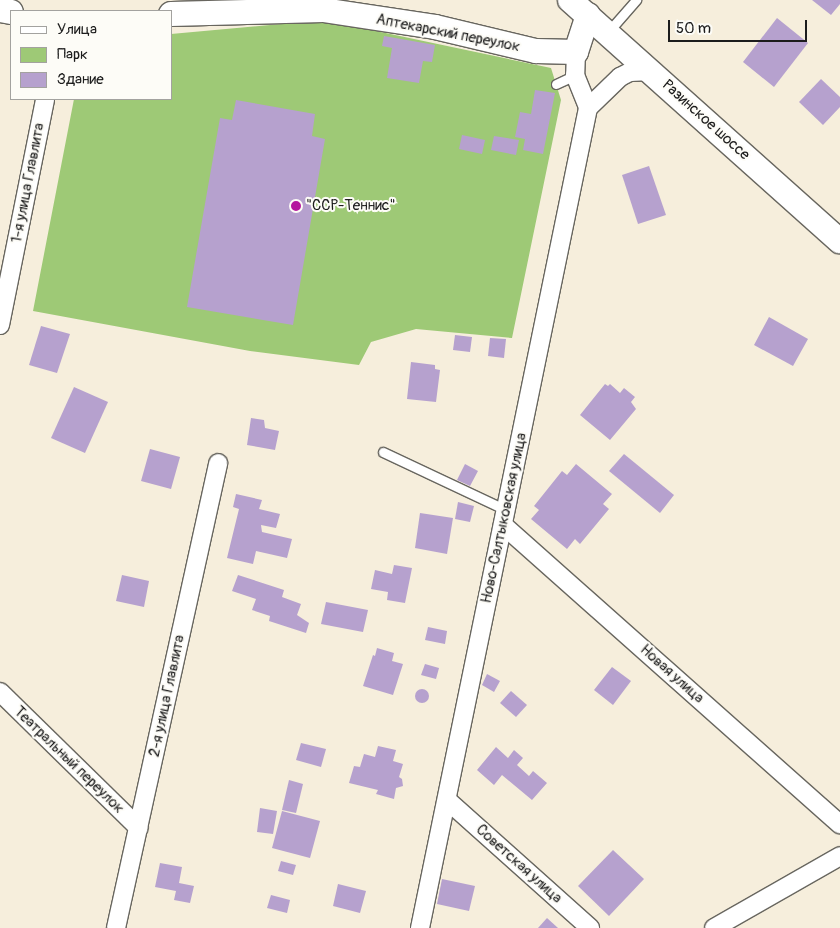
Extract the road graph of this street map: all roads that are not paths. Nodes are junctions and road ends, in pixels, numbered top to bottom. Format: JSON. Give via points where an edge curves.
{"nodes":[{"id":1,"x":636,"y":0,"type":"edge"},
{"id":2,"x":579,"y":7,"type":"edge"},
{"id":3,"x":172,"y":14,"type":"edge"},
{"id":4,"x":608,"y":32,"type":"junction"},
{"id":5,"x":575,"y":63,"type":"junction"},
{"id":6,"x":651,"y":71,"type":"junction"},
{"id":7,"x":556,"y":84,"type":"dead end"},
{"id":8,"x":45,"y":100,"type":"edge"},
{"id":9,"x":588,"y":108,"type":"junction"},
{"id":10,"x":840,"y":241,"type":"edge"},
{"id":11,"x":0,"y":325,"type":"edge"},
{"id":12,"x":383,"y":452,"type":"dead end"},
{"id":13,"x":218,"y":463,"type":"dead end"},
{"id":14,"x":504,"y":517,"type":"junction"},
{"id":15,"x":0,"y":692,"type":"edge"},
{"id":16,"x":447,"y":800,"type":"junction"},
{"id":17,"x":840,"y":824,"type":"edge"},
{"id":18,"x":138,"y":828,"type":"junction"},
{"id":19,"x":840,"y":856,"type":"edge"},
{"id":20,"x":116,"y":928,"type":"edge"},
{"id":21,"x":420,"y":928,"type":"edge"},
{"id":22,"x":590,"y":928,"type":"edge"},
{"id":23,"x":714,"y":928,"type":"edge"}],
"edges":[{"from":1,"to":4,"type":"lane"},
{"from":2,"to":4,"type":"street","name":"Разинское шоссе"},
{"from":2,"to":5,"type":"street"},
{"from":3,"to":5,"type":"street","name":"Аптекарский переулок","via":[[323,10],[435,27]]},
{"from":4,"to":6,"type":"street","name":"Разинское шоссе"},
{"from":5,"to":7,"type":"lane"},
{"from":5,"to":9,"type":"street"},
{"from":6,"to":9,"type":"street","via":[[630,72],[620,77]]},
{"from":6,"to":10,"type":"street","name":"Разинское шоссе"},
{"from":8,"to":11,"type":"street","name":"1-я улица Главлита"},
{"from":9,"to":14,"type":"street","name":"Ново-Салтыковская улица"},
{"from":12,"to":14,"type":"lane"},
{"from":13,"to":18,"type":"street","name":"2-я улица Главлита"},
{"from":14,"to":16,"type":"street","name":"Ново-Салтыковская улица"},
{"from":14,"to":17,"type":"street","name":"Новая улица"},
{"from":15,"to":18,"type":"street","name":"Театральный переулок"},
{"from":16,"to":21,"type":"street","name":"Ново-Салтыковская улица"},
{"from":16,"to":22,"type":"street","name":"Советская улица"},
{"from":18,"to":20,"type":"street","name":"2-я улица Главлита"},
{"from":19,"to":23,"type":"street"}]}
